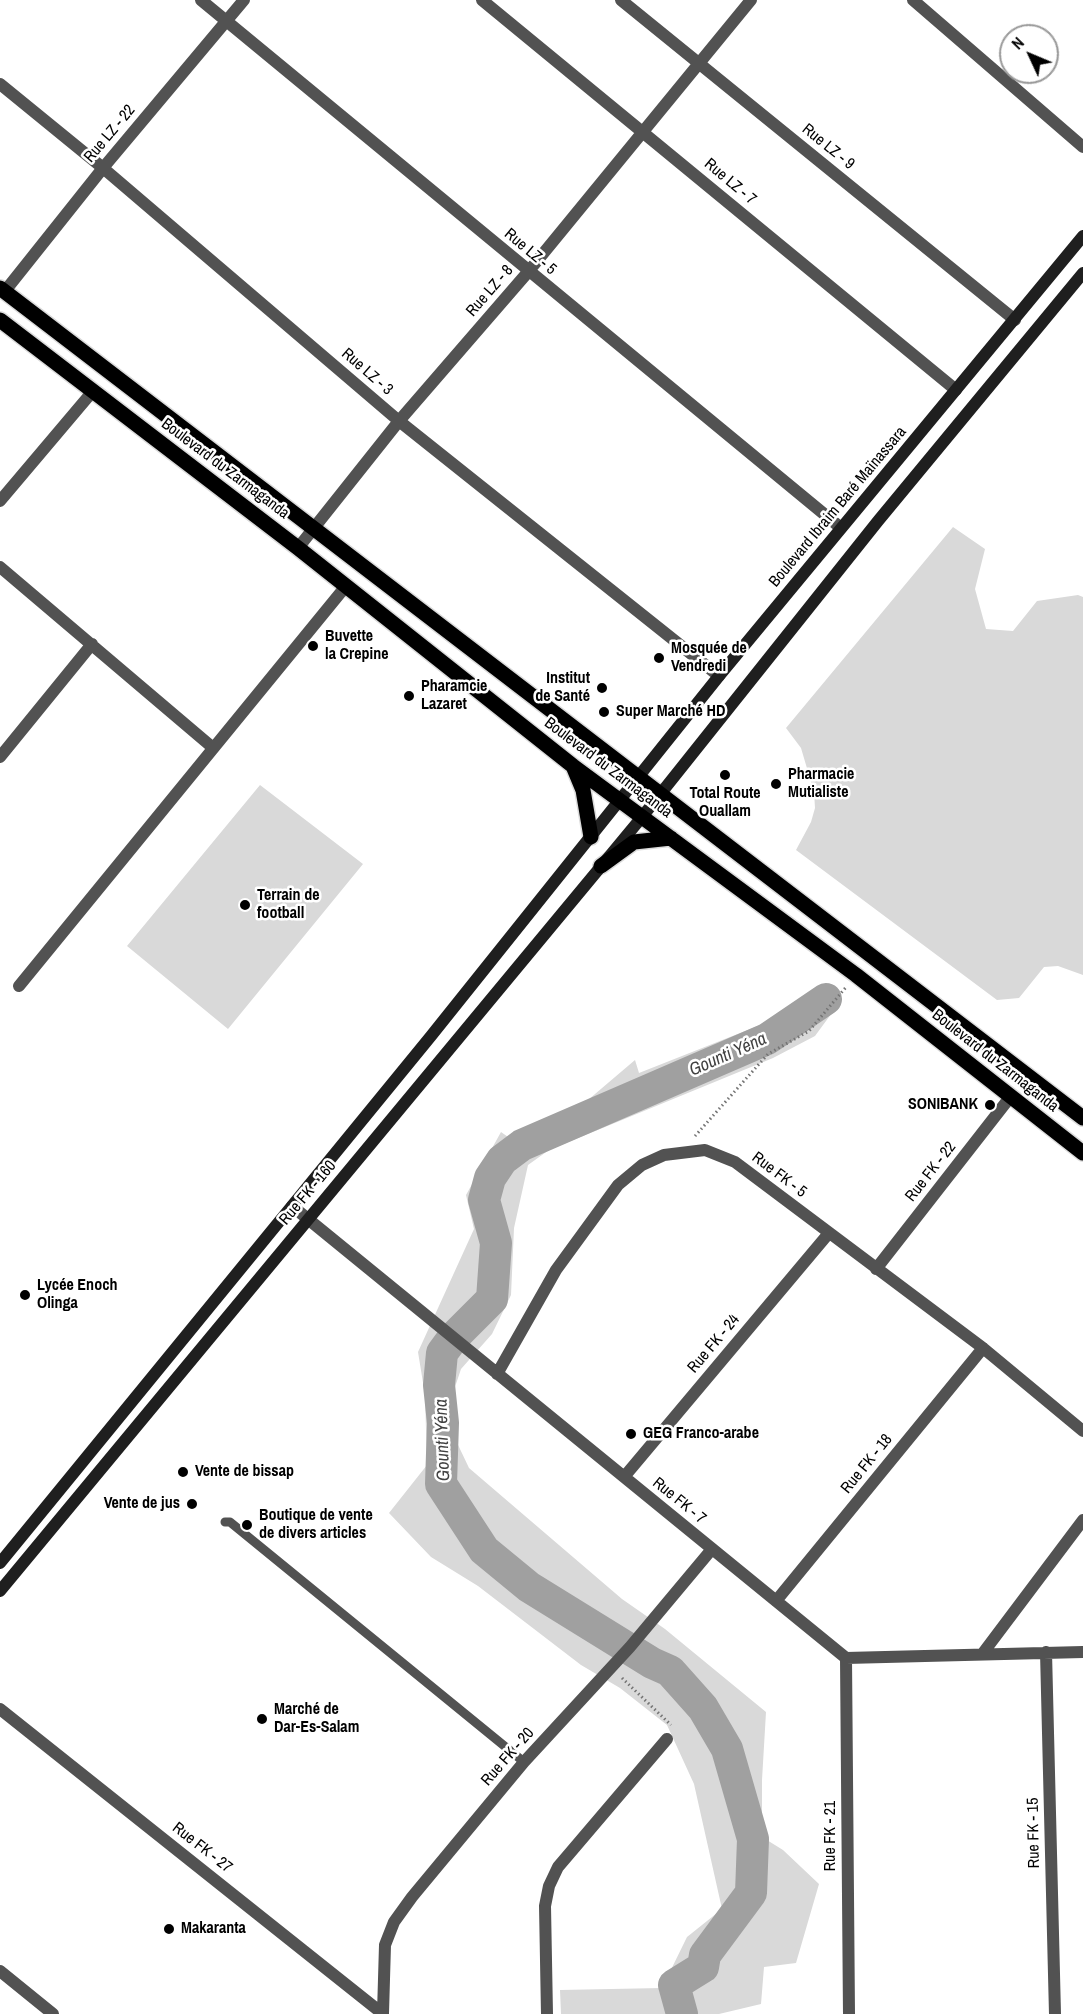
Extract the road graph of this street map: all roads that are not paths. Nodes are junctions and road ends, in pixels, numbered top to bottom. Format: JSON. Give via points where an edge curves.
{"nodes":[{"id":1,"x":201,"y":0,"type":"edge"},
{"id":2,"x":244,"y":0,"type":"edge"},
{"id":3,"x":482,"y":0,"type":"edge"},
{"id":4,"x":621,"y":0,"type":"edge"},
{"id":5,"x":751,"y":0,"type":"edge"},
{"id":6,"x":913,"y":0,"type":"edge"},
{"id":7,"x":227,"y":22,"type":"junction"},
{"id":8,"x":699,"y":64,"type":"junction"},
{"id":9,"x":0,"y":84,"type":"edge"},
{"id":10,"x":644,"y":132,"type":"junction"},
{"id":11,"x":1083,"y":147,"type":"edge"},
{"id":12,"x":103,"y":168,"type":"junction"},
{"id":13,"x":1083,"y":236,"type":"edge"},
{"id":14,"x":528,"y":272,"type":"junction"},
{"id":15,"x":1083,"y":273,"type":"edge"},
{"id":16,"x":2,"y":289,"type":"edge"},
{"id":17,"x":0,"y":320,"type":"edge"},
{"id":18,"x":1015,"y":320,"type":"junction"},
{"id":19,"x":956,"y":390,"type":"junction"},
{"id":20,"x":93,"y":391,"type":"junction"},
{"id":21,"x":399,"y":421,"type":"junction"},
{"id":22,"x":0,"y":501,"type":"edge"},
{"id":23,"x":315,"y":527,"type":"junction"},
{"id":24,"x":841,"y":528,"type":"junction"},
{"id":25,"x":298,"y":548,"type":"junction"},
{"id":26,"x":0,"y":567,"type":"edge"},
{"id":27,"x":346,"y":586,"type":"junction"},
{"id":28,"x":92,"y":644,"type":"junction"},
{"id":29,"x":719,"y":676,"type":"junction"},
{"id":30,"x":212,"y":747,"type":"junction"},
{"id":31,"x":0,"y":757,"type":"edge"},
{"id":32,"x":573,"y":766,"type":"junction"},
{"id":33,"x":639,"y":776,"type":"junction"},
{"id":34,"x":660,"y":793,"type":"junction"},
{"id":35,"x":621,"y":801,"type":"junction"},
{"id":36,"x":642,"y":817,"type":"junction"},
{"id":37,"x":591,"y":837,"type":"junction"},
{"id":38,"x":671,"y":838,"type":"junction"},
{"id":39,"x":601,"y":866,"type":"junction"},
{"id":40,"x":19,"y":986,"type":"dead end"},
{"id":41,"x":1011,"y":1096,"type":"junction"},
{"id":42,"x":1083,"y":1118,"type":"edge"},
{"id":43,"x":1083,"y":1153,"type":"edge"},
{"id":44,"x":292,"y":1206,"type":"junction"},
{"id":45,"x":307,"y":1220,"type":"junction"},
{"id":46,"x":829,"y":1233,"type":"junction"},
{"id":47,"x":876,"y":1269,"type":"junction"},
{"id":48,"x":983,"y":1348,"type":"junction"},
{"id":49,"x":497,"y":1374,"type":"junction"},
{"id":50,"x":119,"y":1420,"type":"junction"},
{"id":51,"x":134,"y":1431,"type":"junction"},
{"id":52,"x":1083,"y":1431,"type":"edge"},
{"id":53,"x":624,"y":1477,"type":"junction"},
{"id":54,"x":1083,"y":1520,"type":"edge"},
{"id":55,"x":225,"y":1521,"type":"dead end"},
{"id":56,"x":712,"y":1548,"type":"junction"},
{"id":57,"x":0,"y":1563,"type":"edge"},
{"id":58,"x":0,"y":1592,"type":"edge"},
{"id":59,"x":776,"y":1601,"type":"junction"},
{"id":60,"x":1046,"y":1652,"type":"junction"},
{"id":61,"x":1083,"y":1652,"type":"edge"},
{"id":62,"x":983,"y":1653,"type":"junction"},
{"id":63,"x":846,"y":1658,"type":"junction"},
{"id":64,"x":0,"y":1709,"type":"edge"},
{"id":65,"x":667,"y":1739,"type":"road end"},
{"id":66,"x":524,"y":1762,"type":"junction"},
{"id":67,"x":0,"y":1971,"type":"edge"},
{"id":68,"x":383,"y":2013,"type":"edge"},
{"id":69,"x":53,"y":2014,"type":"edge"},
{"id":70,"x":547,"y":2014,"type":"edge"},
{"id":71,"x":849,"y":2014,"type":"edge"},
{"id":72,"x":1055,"y":2014,"type":"edge"}],
"edges":[{"from":1,"to":7,"type":"street","name":"Rue LZ - 5"},
{"from":2,"to":7,"type":"street","name":"Rue LZ - 22"},
{"from":3,"to":10,"type":"street","name":"Rue LZ - 7"},
{"from":4,"to":8,"type":"street","name":"Rue LZ - 9"},
{"from":5,"to":8,"type":"street","name":"Rue LZ - 8"},
{"from":6,"to":11,"type":"street"},
{"from":7,"to":12,"type":"street","name":"Rue LZ - 22"},
{"from":7,"to":14,"type":"street","name":"Rue LZ - 5"},
{"from":8,"to":10,"type":"street","name":"Rue LZ - 8"},
{"from":8,"to":18,"type":"street","name":"Rue LZ - 9"},
{"from":9,"to":12,"type":"street","name":"Rue LZ - 3"},
{"from":10,"to":14,"type":"street","name":"Rue LZ - 8"},
{"from":10,"to":19,"type":"street","name":"Rue LZ - 7"},
{"from":12,"to":16,"type":"street","name":"Rue LZ - 22"},
{"from":12,"to":21,"type":"street","name":"Rue LZ - 3"},
{"from":13,"to":18,"type":"main road","name":"Boulevard Ibraim Baré Maïnassara"},
{"from":14,"to":21,"type":"street","name":"Rue LZ - 8"},
{"from":14,"to":24,"type":"street","name":"Rue LZ - 5"},
{"from":15,"to":34,"type":"main road"},
{"from":16,"to":23,"type":"main road","name":"Boulevard du Zarmaganda"},
{"from":17,"to":20,"type":"main road","name":"Boulevard du Zarmaganda"},
{"from":18,"to":19,"type":"main road","name":"Boulevard Ibraim Baré Maïnassara"},
{"from":19,"to":24,"type":"main road","name":"Boulevard Ibraim Baré Maïnassara"},
{"from":20,"to":22,"type":"street"},
{"from":20,"to":25,"type":"main road","name":"Boulevard du Zarmaganda"},
{"from":21,"to":23,"type":"street","name":"Rue LZ - 8"},
{"from":21,"to":29,"type":"street","name":"Rue LZ - 3"},
{"from":23,"to":25,"type":"street","name":"Rue LZ - 8"},
{"from":23,"to":33,"type":"main road","name":"Boulevard du Zarmaganda"},
{"from":24,"to":29,"type":"main road","name":"Boulevard Ibraim Baré Maïnassara"},
{"from":25,"to":27,"type":"main road","name":"Boulevard du Zarmaganda"},
{"from":26,"to":28,"type":"street"},
{"from":27,"to":30,"type":"street"},
{"from":27,"to":32,"type":"main road","name":"Boulevard du Zarmaganda"},
{"from":28,"to":30,"type":"street"},
{"from":28,"to":31,"type":"street"},
{"from":29,"to":33,"type":"main road","name":"Boulevard Ibraim Baré Maïnassara"},
{"from":30,"to":40,"type":"street"},
{"from":32,"to":35,"type":"main road","name":"Boulevard du Zarmaganda"},
{"from":32,"to":37,"type":"main road","via":[[583,790]]},
{"from":33,"to":34,"type":"main road","name":"Boulevard du Zarmaganda"},
{"from":33,"to":35,"type":"main road","name":"Boulevard Ibraim Baré Maïnassara"},
{"from":34,"to":36,"type":"main road"},
{"from":34,"to":42,"type":"main road","name":"Boulevard du Zarmaganda"},
{"from":35,"to":36,"type":"main road","name":"Boulevard du Zarmaganda"},
{"from":35,"to":37,"type":"main road","name":"Rue FK - 160"},
{"from":36,"to":38,"type":"main road","name":"Boulevard du Zarmaganda"},
{"from":36,"to":39,"type":"main road","name":"Rue FK - 160"},
{"from":37,"to":44,"type":"main road","name":"Rue FK - 160"},
{"from":38,"to":39,"type":"main road","via":[[634,842]]},
{"from":38,"to":41,"type":"main road","name":"Boulevard du Zarmaganda"},
{"from":39,"to":45,"type":"main road","name":"Rue FK - 160"},
{"from":41,"to":43,"type":"main road","name":"Boulevard du Zarmaganda"},
{"from":41,"to":47,"type":"street","name":"Rue FK - 22"},
{"from":44,"to":45,"type":"street","name":"Rue FK - 7"},
{"from":44,"to":50,"type":"main road","name":"Rue FK - 160"},
{"from":45,"to":49,"type":"street","name":"Rue FK - 7"},
{"from":45,"to":51,"type":"main road","name":"Rue FK - 160"},
{"from":46,"to":47,"type":"street","name":"Rue FK - 5"},
{"from":46,"to":49,"type":"street","name":"Rue FK - 5","via":[[735,1162],[705,1150],[664,1155],[642,1165],[606,1199],[556,1270]]},
{"from":46,"to":53,"type":"street","name":"Rue FK - 24"},
{"from":47,"to":48,"type":"street","name":"Rue FK - 5"},
{"from":48,"to":52,"type":"street","name":"Rue FK - 5"},
{"from":48,"to":59,"type":"street","name":"Rue FK - 18"},
{"from":49,"to":53,"type":"street","name":"Rue FK - 7"},
{"from":50,"to":51,"type":"main road"},
{"from":50,"to":57,"type":"main road","name":"Rue FK - 160"},
{"from":51,"to":58,"type":"main road","name":"Rue FK - 160"},
{"from":53,"to":56,"type":"street","name":"Rue FK - 7"},
{"from":54,"to":62,"type":"street"},
{"from":55,"to":66,"type":"lane"},
{"from":56,"to":59,"type":"street","name":"Rue FK - 7"},
{"from":56,"to":66,"type":"street","name":"Rue FK - 20","via":[[630,1647]]},
{"from":59,"to":63,"type":"street","name":"Rue FK - 7"},
{"from":60,"to":61,"type":"street"},
{"from":60,"to":62,"type":"street"},
{"from":60,"to":72,"type":"street","name":"Rue FK - 15"},
{"from":62,"to":63,"type":"street"},
{"from":63,"to":71,"type":"street","name":"Rue FK - 21"},
{"from":64,"to":68,"type":"street","name":"Rue FK - 27"},
{"from":65,"to":70,"type":"street","via":[[558,1867],[549,1886],[545,1906]]},
{"from":66,"to":68,"type":"street","name":"Rue FK - 20","via":[[394,1922],[385,1945]]},
{"from":67,"to":69,"type":"street"}]}
